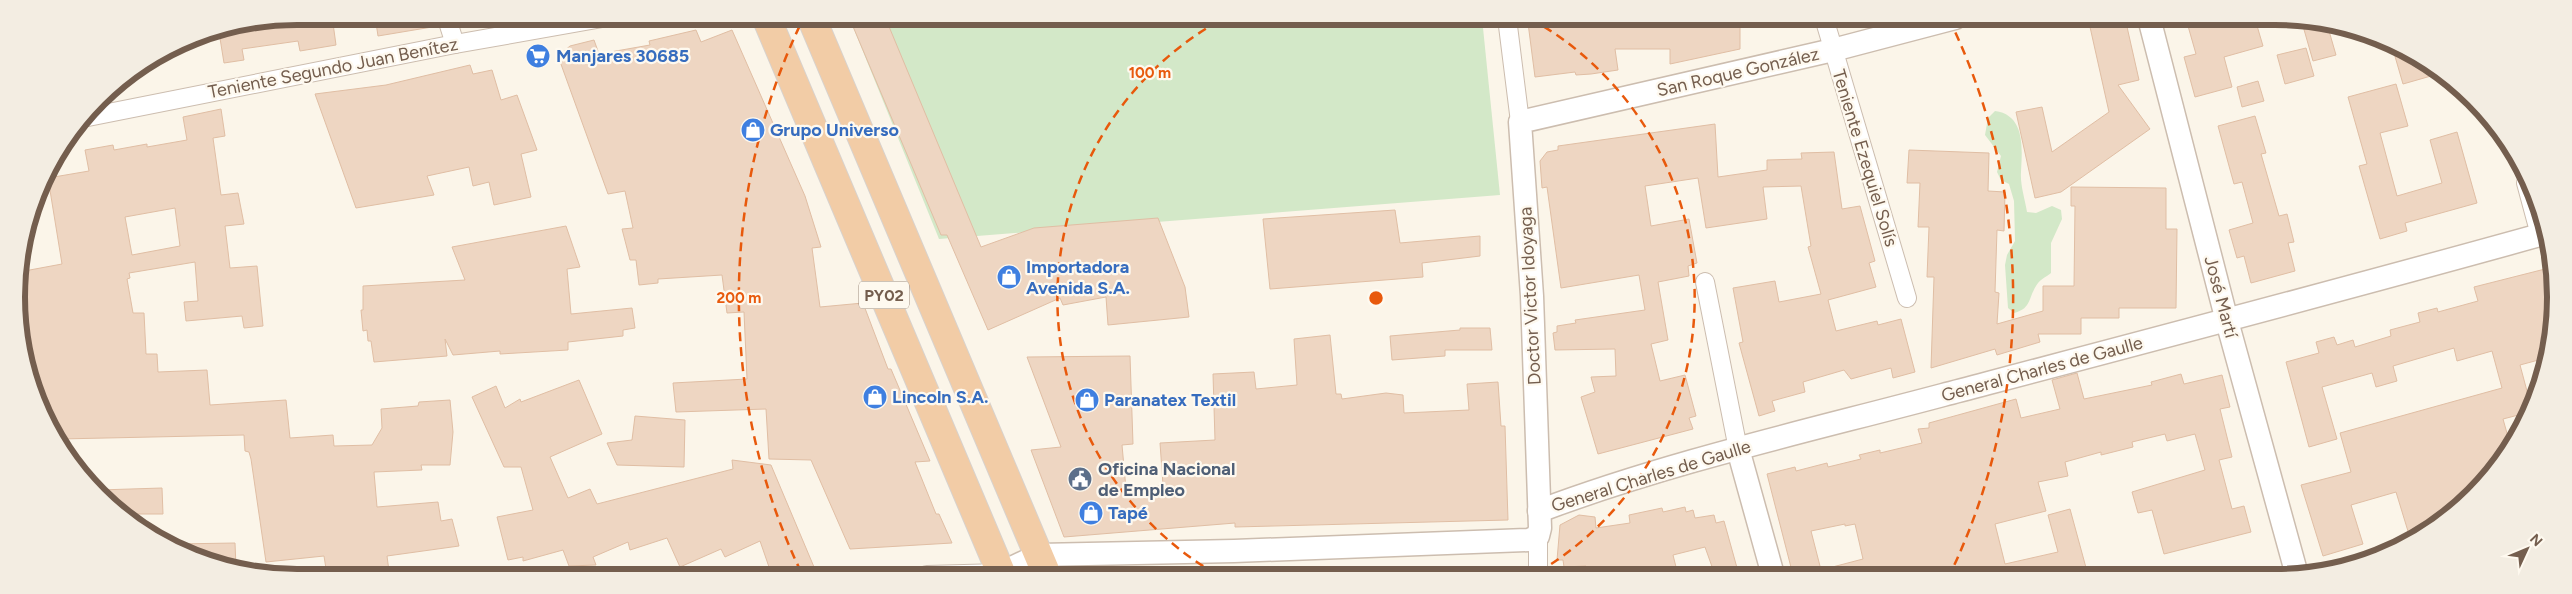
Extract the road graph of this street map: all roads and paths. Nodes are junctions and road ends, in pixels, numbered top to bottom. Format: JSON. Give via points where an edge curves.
{"nodes":[{"id":1,"x":449,"y":25,"type":"edge"},
{"id":2,"x":563,"y":25,"type":"edge"},
{"id":3,"x":769,"y":25,"type":"edge"},
{"id":4,"x":814,"y":25,"type":"edge"},
{"id":5,"x":1508,"y":25,"type":"edge"},
{"id":6,"x":1826,"y":25,"type":"edge"},
{"id":7,"x":1928,"y":25,"type":"edge"},
{"id":8,"x":2151,"y":25,"type":"edge"},
{"id":9,"x":455,"y":44,"type":"junction"},
{"id":10,"x":1833,"y":50,"type":"junction"},
{"id":11,"x":94,"y":116,"type":"edge"},
{"id":12,"x":1520,"y":122,"type":"junction"},
{"id":13,"x":2540,"y":235,"type":"edge"},
{"id":14,"x":1704,"y":282,"type":"dead end"},
{"id":15,"x":1907,"y":298,"type":"dead end"},
{"id":16,"x":2227,"y":321,"type":"junction"},
{"id":17,"x":1738,"y":449,"type":"junction"},
{"id":18,"x":1538,"y":510,"type":"junction"},
{"id":19,"x":1538,"y":536,"type":"junction"},
{"id":20,"x":1043,"y":565,"type":"edge"},
{"id":21,"x":2294,"y":568,"type":"edge"},
{"id":22,"x":1000,"y":569,"type":"edge"},
{"id":23,"x":1025,"y":569,"type":"edge"},
{"id":24,"x":1538,"y":569,"type":"edge"},
{"id":25,"x":1771,"y":569,"type":"edge"}],
"edges":[{"from":1,"to":9,"type":"street"},
{"from":2,"to":9,"type":"street","name":"Teniente Segundo Juan Benítez"},
{"from":3,"to":22,"type":"highway","number":"PY02"},
{"from":4,"to":20,"type":"highway","number":"PY02"},
{"from":5,"to":12,"type":"street","name":"Doctor Victor Idoyaga"},
{"from":6,"to":10,"type":"street","name":"Teniente Ezequiel Solís"},
{"from":7,"to":10,"type":"street","name":"San Roque González"},
{"from":8,"to":16,"type":"street","name":"José Martí"},
{"from":9,"to":11,"type":"street","name":"Teniente Segundo Juan Benítez"},
{"from":10,"to":12,"type":"street","name":"San Roque González"},
{"from":10,"to":15,"type":"street","name":"Teniente Ezequiel Solís"},
{"from":12,"to":18,"type":"street","name":"Doctor Victor Idoyaga","via":[[1532,296]]},
{"from":13,"to":16,"type":"street","name":"General Charles de Gaulle"},
{"from":14,"to":17,"type":"street"},
{"from":16,"to":17,"type":"street","name":"General Charles de Gaulle"},
{"from":16,"to":21,"type":"street","name":"José Martí"},
{"from":17,"to":18,"type":"street","name":"General Charles de Gaulle"},
{"from":17,"to":25,"type":"street"},
{"from":18,"to":19,"type":"street","name":"Doctor Victor Idoyaga"},
{"from":19,"to":20,"type":"street","name":"General Charles de Gaulle","via":[[1529,540],[1234,551]]},
{"from":19,"to":24,"type":"street","name":"Doctor Victor Idoyaga"},
{"from":20,"to":23,"type":"street"}]}
